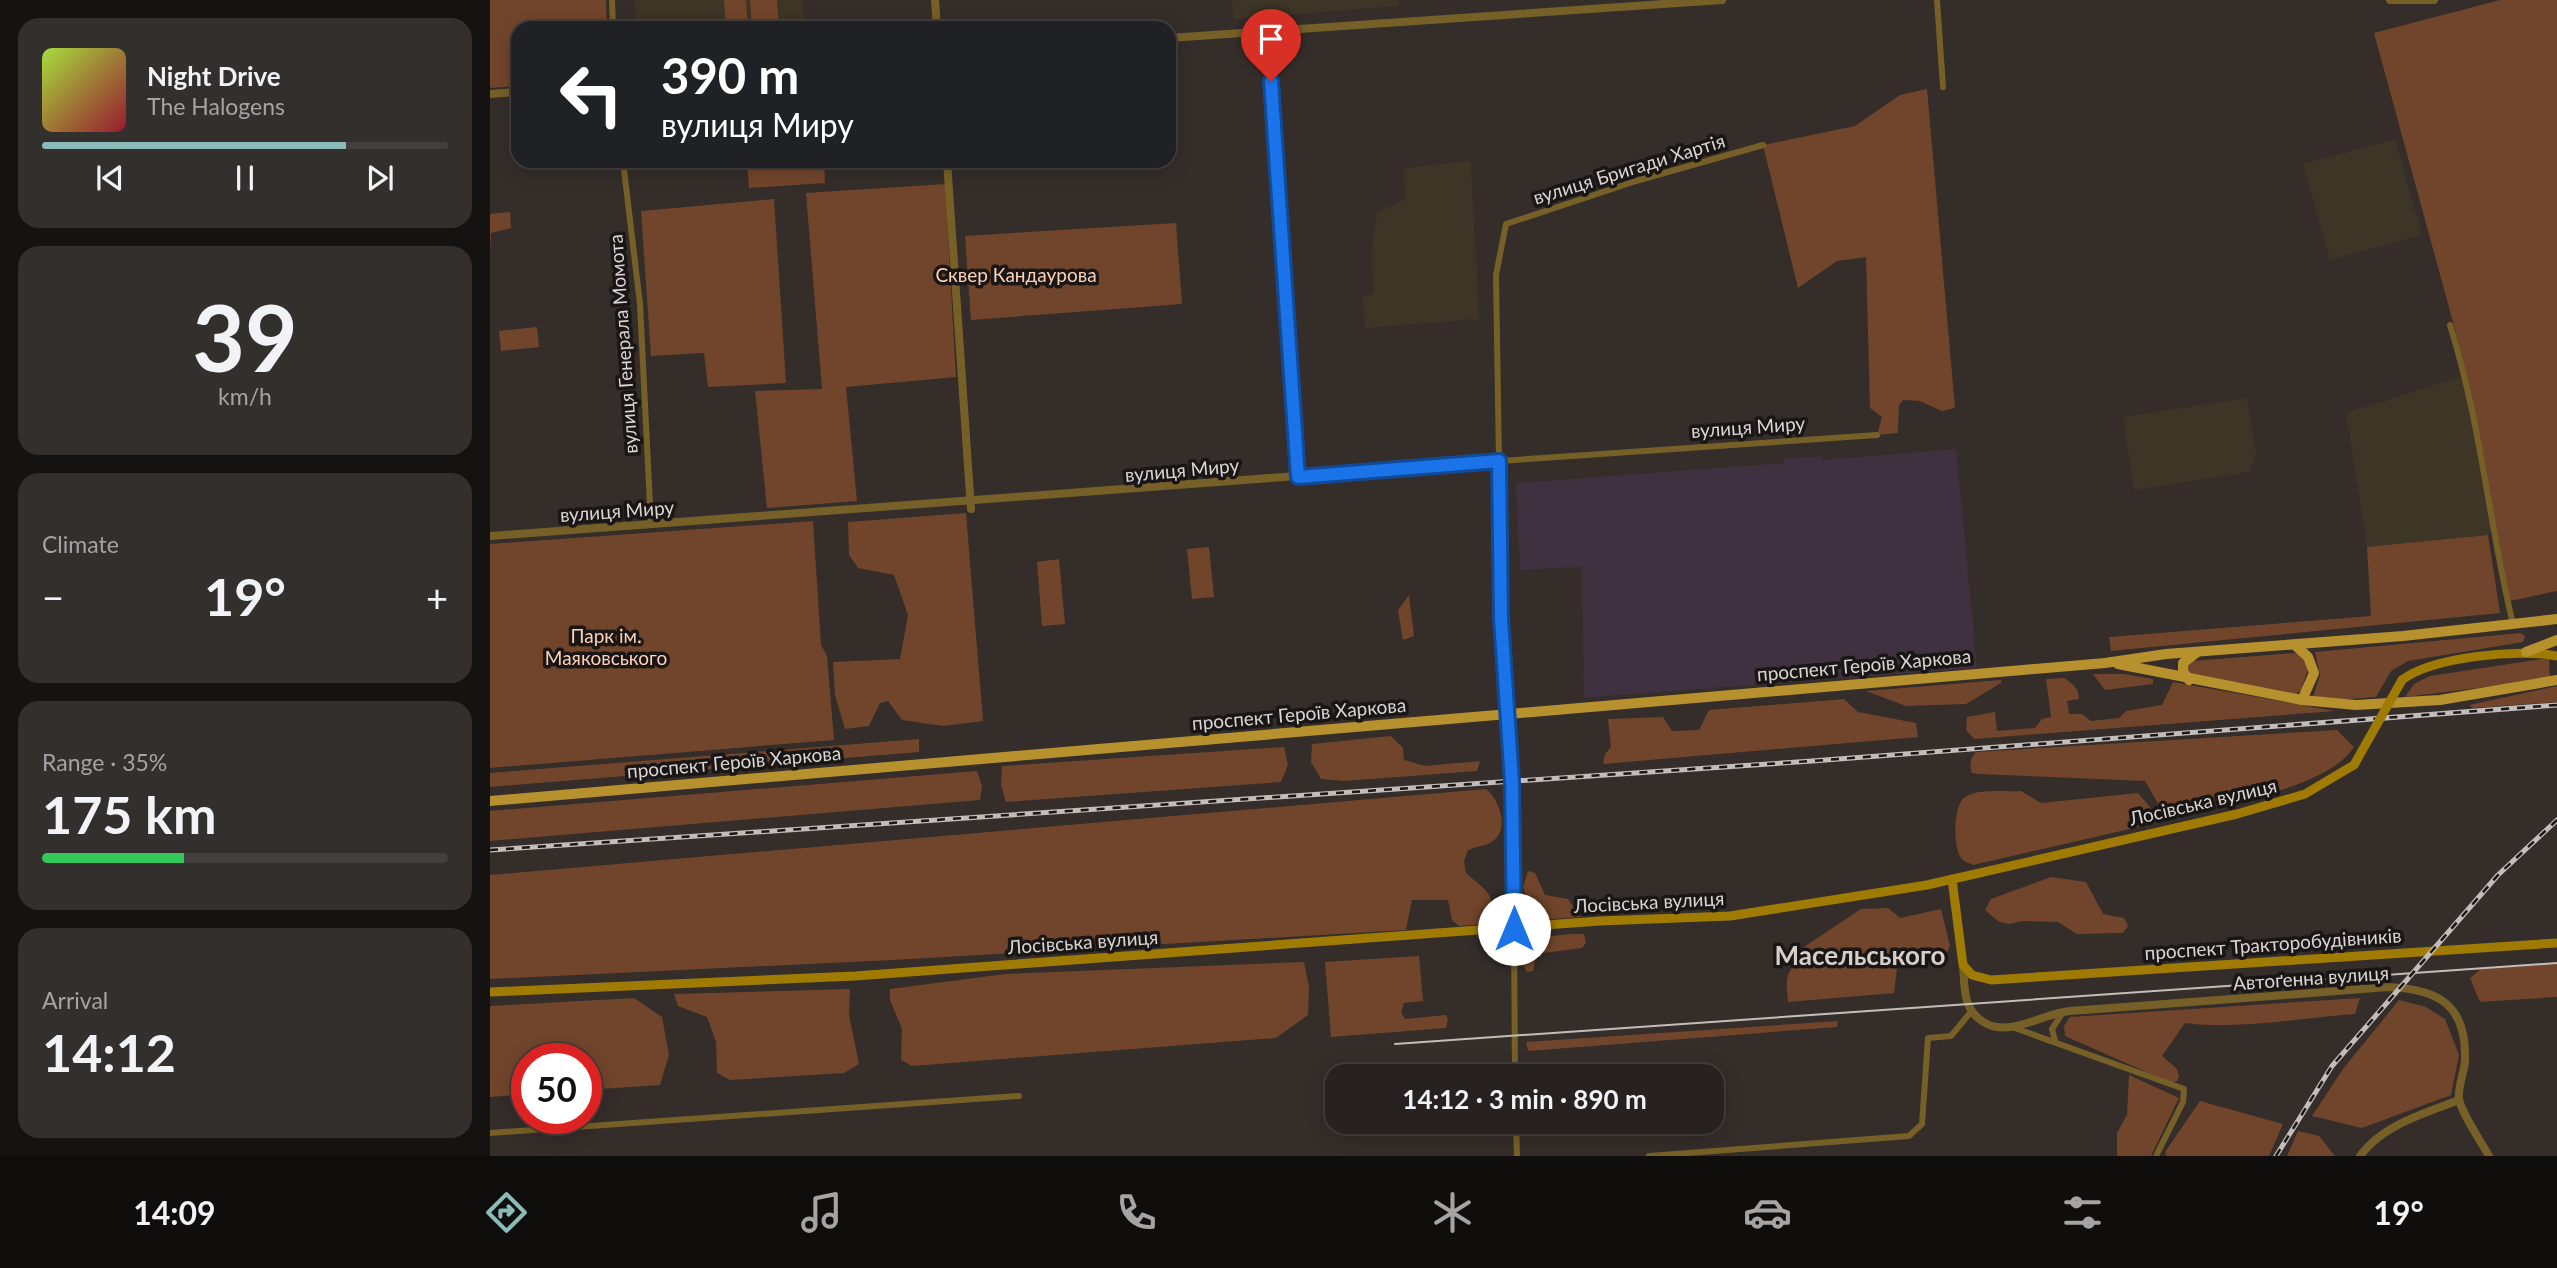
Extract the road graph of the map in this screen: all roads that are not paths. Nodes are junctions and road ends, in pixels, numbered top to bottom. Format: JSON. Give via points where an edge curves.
{"nodes":[{"id":1,"x":612,"y":0,"type":"edge"},
{"id":2,"x":935,"y":0,"type":"edge"},
{"id":3,"x":1722,"y":0,"type":"edge"},
{"id":4,"x":1937,"y":0,"type":"edge"},
{"id":5,"x":2392,"y":0,"type":"edge"},
{"id":6,"x":2434,"y":0,"type":"edge"},
{"id":7,"x":613,"y":21,"type":"edge"},
{"id":8,"x":936,"y":21,"type":"edge"},
{"id":9,"x":1268,"y":33,"type":"junction"},
{"id":10,"x":1176,"y":38,"type":"edge"},
{"id":11,"x":1943,"y":87,"type":"dead end"},
{"id":12,"x":511,"y":92,"type":"edge"},
{"id":13,"x":490,"y":94,"type":"edge"},
{"id":14,"x":1763,"y":145,"type":"dead end"},
{"id":15,"x":624,"y":168,"type":"edge"},
{"id":16,"x":947,"y":168,"type":"edge"},
{"id":17,"x":2450,"y":325,"type":"dead end"},
{"id":18,"x":1877,"y":435,"type":"dead end"},
{"id":19,"x":1499,"y":461,"type":"junction"},
{"id":20,"x":1298,"y":477,"type":"junction"},
{"id":21,"x":971,"y":506,"type":"junction"},
{"id":22,"x":650,"y":524,"type":"junction"},
{"id":23,"x":490,"y":536,"type":"edge"},
{"id":24,"x":2557,"y":619,"type":"edge"},
{"id":25,"x":2513,"y":625,"type":"junction"},
{"id":26,"x":2557,"y":640,"type":"edge"},
{"id":27,"x":2295,"y":645,"type":"junction"},
{"id":28,"x":2203,"y":651,"type":"junction"},
{"id":29,"x":2526,"y":652,"type":"junction"},
{"id":30,"x":2557,"y":656,"type":"edge"},
{"id":31,"x":2111,"y":662,"type":"junction"},
{"id":32,"x":2189,"y":680,"type":"junction"},
{"id":33,"x":2557,"y":680,"type":"edge"},
{"id":34,"x":2302,"y":700,"type":"junction"},
{"id":35,"x":1508,"y":713,"type":"junction"},
{"id":36,"x":490,"y":801,"type":"edge"},
{"id":37,"x":1952,"y":879,"type":"junction"},
{"id":38,"x":1514,"y":929,"type":"junction"},
{"id":39,"x":2557,"y":943,"type":"edge"},
{"id":40,"x":1963,"y":965,"type":"junction"},
{"id":41,"x":490,"y":992,"type":"edge"},
{"id":42,"x":2064,"y":1012,"type":"junction"},
{"id":43,"x":1970,"y":1013,"type":"junction"},
{"id":44,"x":2011,"y":1026,"type":"junction"},
{"id":45,"x":2055,"y":1041,"type":"junction"},
{"id":46,"x":1515,"y":1064,"type":"edge"},
{"id":47,"x":1019,"y":1096,"type":"dead end"},
{"id":48,"x":2459,"y":1100,"type":"junction"},
{"id":49,"x":490,"y":1133,"type":"edge"},
{"id":50,"x":1516,"y":1134,"type":"edge"},
{"id":51,"x":1517,"y":1156,"type":"edge"},
{"id":52,"x":1648,"y":1156,"type":"edge"},
{"id":53,"x":2156,"y":1156,"type":"edge"},
{"id":54,"x":2360,"y":1156,"type":"edge"},
{"id":55,"x":2489,"y":1156,"type":"edge"}],
"edges":[{"from":1,"to":7,"type":"street"},
{"from":2,"to":8,"type":"street"},
{"from":3,"to":9,"type":"street"},
{"from":4,"to":11,"type":"street"},
{"from":5,"to":6,"type":"street"},
{"from":9,"to":10,"type":"street"},
{"from":9,"to":20,"type":"street"},
{"from":12,"to":13,"type":"street"},
{"from":14,"to":19,"type":"street","name":"вулиця Бригади Хартія","via":[[1506,224],[1496,275]]},
{"from":15,"to":22,"type":"street","name":"вулиця Генерала Момота","via":[[640,304]]},
{"from":16,"to":21,"type":"street"},
{"from":17,"to":25,"type":"street"},
{"from":18,"to":19,"type":"street","name":"вулиця Миру"},
{"from":19,"to":20,"type":"street","name":"вулиця Миру"},
{"from":19,"to":35,"type":"street","via":[[1501,619]]},
{"from":20,"to":21,"type":"street","name":"вулиця Миру"},
{"from":21,"to":22,"type":"street","name":"вулиця Миру"},
{"from":22,"to":23,"type":"street","name":"вулиця Миру"},
{"from":24,"to":25,"type":"main road","name":"проспект Героїв Харкова"},
{"from":25,"to":27,"type":"main road","name":"проспект Героїв Харкова"},
{"from":26,"to":29,"type":"main road"},
{"from":27,"to":28,"type":"main road","name":"проспект Героїв Харкова"},
{"from":27,"to":34,"type":"main road","via":[[2308,657],[2314,673]]},
{"from":28,"to":31,"type":"main road","name":"проспект Героїв Харкова"},
{"from":28,"to":32,"type":"main road","via":[[2183,663]]},
{"from":29,"to":30,"type":"main road","name":"Лосівська вулиця"},
{"from":29,"to":37,"type":"main road","name":"Лосівська вулиця","bridge":true,"via":[[2419,669],[2402,680],[2354,765],[2305,794]]},
{"from":31,"to":32,"type":"main road","name":"проспект Героїв Харкова"},
{"from":31,"to":35,"type":"main road","name":"проспект Героїв Харкова"},
{"from":32,"to":34,"type":"main road","name":"проспект Героїв Харкова"},
{"from":33,"to":34,"type":"main road","name":"проспект Героїв Харкова","via":[[2440,700],[2356,705]]},
{"from":35,"to":36,"type":"main road","name":"проспект Героїв Харкова"},
{"from":35,"to":38,"type":"main road"},
{"from":37,"to":38,"type":"main road","name":"Лосівська вулиця","via":[[1730,916]]},
{"from":37,"to":40,"type":"main road"},
{"from":38,"to":41,"type":"main road","name":"Лосівська вулиця","via":[[855,976]]},
{"from":38,"to":46,"type":"street"},
{"from":39,"to":40,"type":"main road","name":"проспект Тракторобудівників","via":[[1991,980],[1972,975]]},
{"from":40,"to":43,"type":"street","via":[[1965,1003]]},
{"from":42,"to":44,"type":"street","name":"Автоґенна вулиця"},
{"from":42,"to":45,"type":"street","via":[[2052,1029]]},
{"from":42,"to":48,"type":"street","name":"Автоґенна вулиця","via":[[2388,987],[2421,991],[2443,999],[2458,1017],[2465,1049]]},
{"from":43,"to":44,"type":"street","via":[[1990,1026]]},
{"from":43,"to":52,"type":"street","via":[[1951,1036],[1928,1038],[1922,1124],[1909,1136]]},
{"from":44,"to":45,"type":"street"},
{"from":45,"to":53,"type":"street","via":[[2184,1089],[2183,1102]]},
{"from":47,"to":49,"type":"street"},
{"from":48,"to":54,"type":"street","via":[[2391,1129],[2368,1144]]},
{"from":48,"to":55,"type":"street"},
{"from":50,"to":51,"type":"street"}]}
